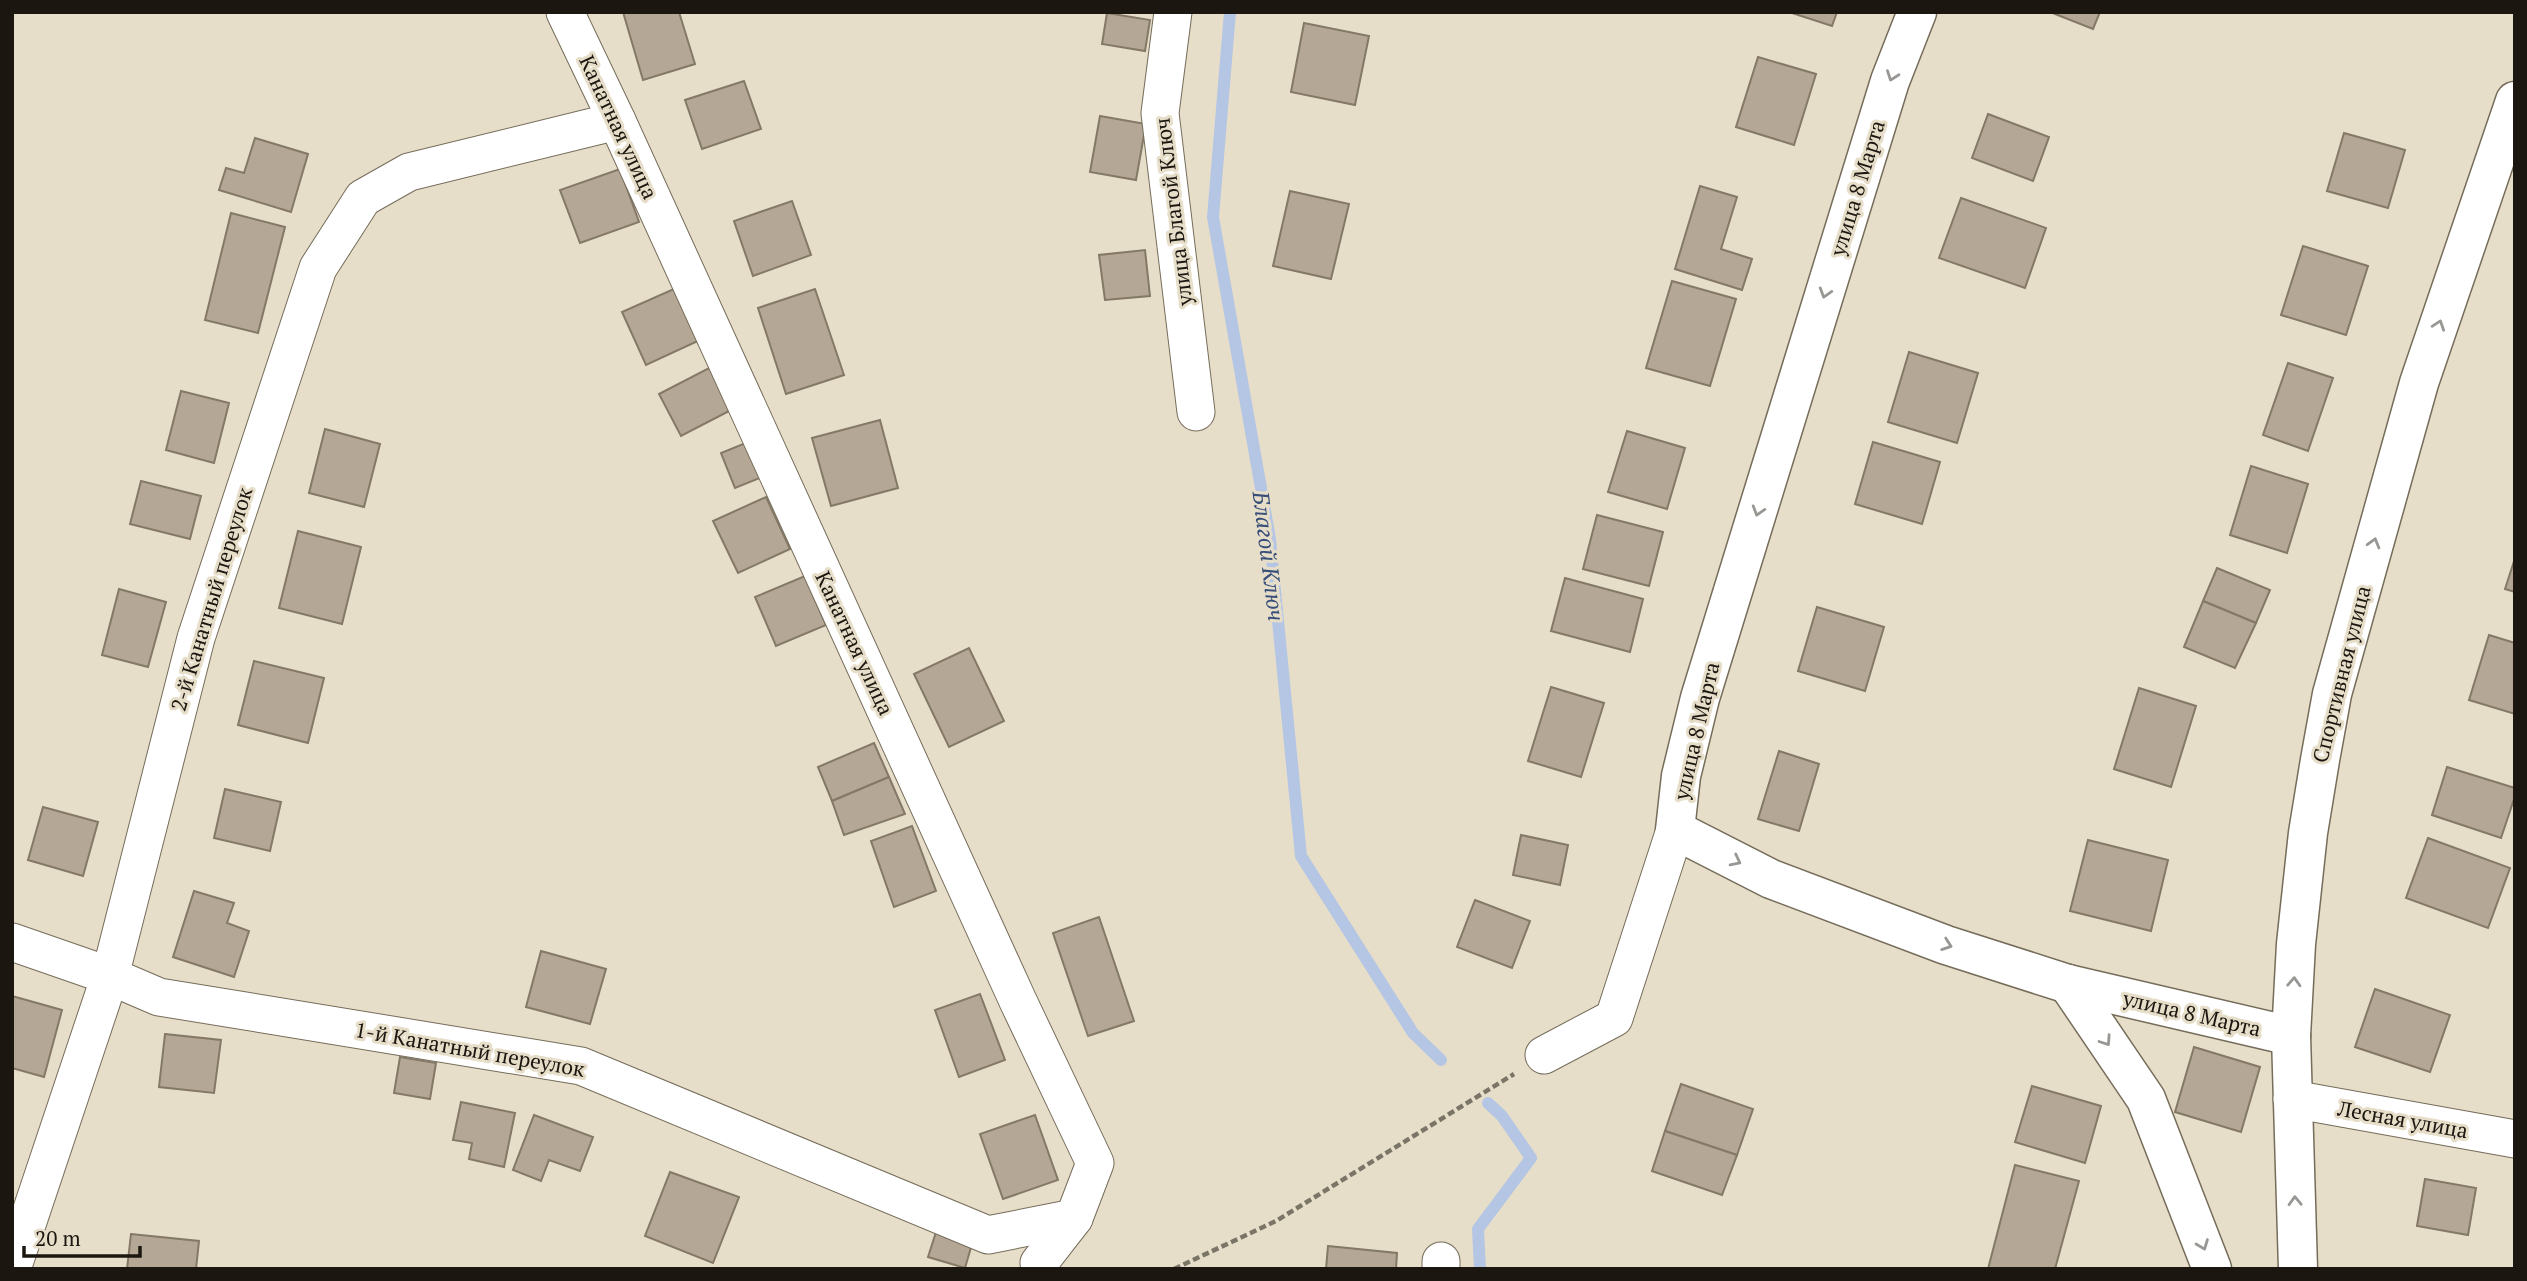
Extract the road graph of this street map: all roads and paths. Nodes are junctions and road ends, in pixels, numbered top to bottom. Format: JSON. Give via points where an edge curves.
{"nodes":[{"id":1,"x":565,"y":12,"type":"edge"},
{"id":2,"x":1173,"y":12,"type":"edge"},
{"id":3,"x":1917,"y":12,"type":"edge"},
{"id":4,"x":2515,"y":101,"type":"edge"},
{"id":5,"x":617,"y":121,"type":"junction"},
{"id":6,"x":1196,"y":411,"type":"dead end"},
{"id":7,"x":1675,"y":830,"type":"junction"},
{"id":8,"x":12,"y":942,"type":"edge"},
{"id":9,"x":110,"y":976,"type":"junction"},
{"id":10,"x":2068,"y":984,"type":"junction"},
{"id":11,"x":2291,"y":1036,"type":"junction"},
{"id":12,"x":1544,"y":1055,"type":"joint"},
{"id":13,"x":2292,"y":1099,"type":"junction"},
{"id":14,"x":2515,"y":1139,"type":"edge"},
{"id":15,"x":1074,"y":1218,"type":"junction"},
{"id":16,"x":12,"y":1269,"type":"edge"},
{"id":17,"x":1040,"y":1269,"type":"edge"},
{"id":18,"x":1174,"y":1269,"type":"edge"},
{"id":19,"x":2212,"y":1269,"type":"edge"},
{"id":20,"x":2298,"y":1269,"type":"edge"}],
"edges":[{"from":1,"to":5,"type":"street","name":"Канатная улица"},
{"from":2,"to":6,"type":"street","name":"улица Благой Ключ","via":[[1160,113]]},
{"from":3,"to":7,"type":"street","name":"улица 8 Марта","one_way":true,"via":[[1890,81],[1700,698],[1681,776]]},
{"from":11,"to":4,"type":"street","name":"Спортивная улица","one_way":true,"via":[[2295,944],[2308,833],[2332,694],[2419,383]]},
{"from":5,"to":9,"type":"street","name":"2-й Канатный переулок","via":[[409,172],[363,198],[318,268],[196,638]]},
{"from":5,"to":15,"type":"street","name":"Канатная улица","via":[[1095,1163]]},
{"from":7,"to":10,"type":"street","name":"улица 8 Марта","one_way":true,"via":[[1771,879],[1945,945]]},
{"from":7,"to":12,"type":"street","via":[[1614,1018]]},
{"from":8,"to":9,"type":"street","name":"1-й Канатный переулок"},
{"from":9,"to":15,"type":"street","name":"1-й Канатный переулок","via":[[159,997],[581,1066],[988,1235]]},
{"from":9,"to":16,"type":"street","name":"2-й Канатный переулок"},
{"from":10,"to":11,"type":"street","name":"улица 8 Марта"},
{"from":10,"to":19,"type":"street","one_way":true,"via":[[2146,1099]]},
{"from":11,"to":13,"type":"street","name":"Спортивная улица"},
{"from":12,"to":18,"type":"path","via":[[1276,1221]]},
{"from":13,"to":14,"type":"street","name":"Лесная улица"},
{"from":20,"to":13,"type":"street","name":"Спортивная улица","one_way":true},
{"from":15,"to":17,"type":"street","name":"Канатная улица","via":[[1039,1263]]}]}
